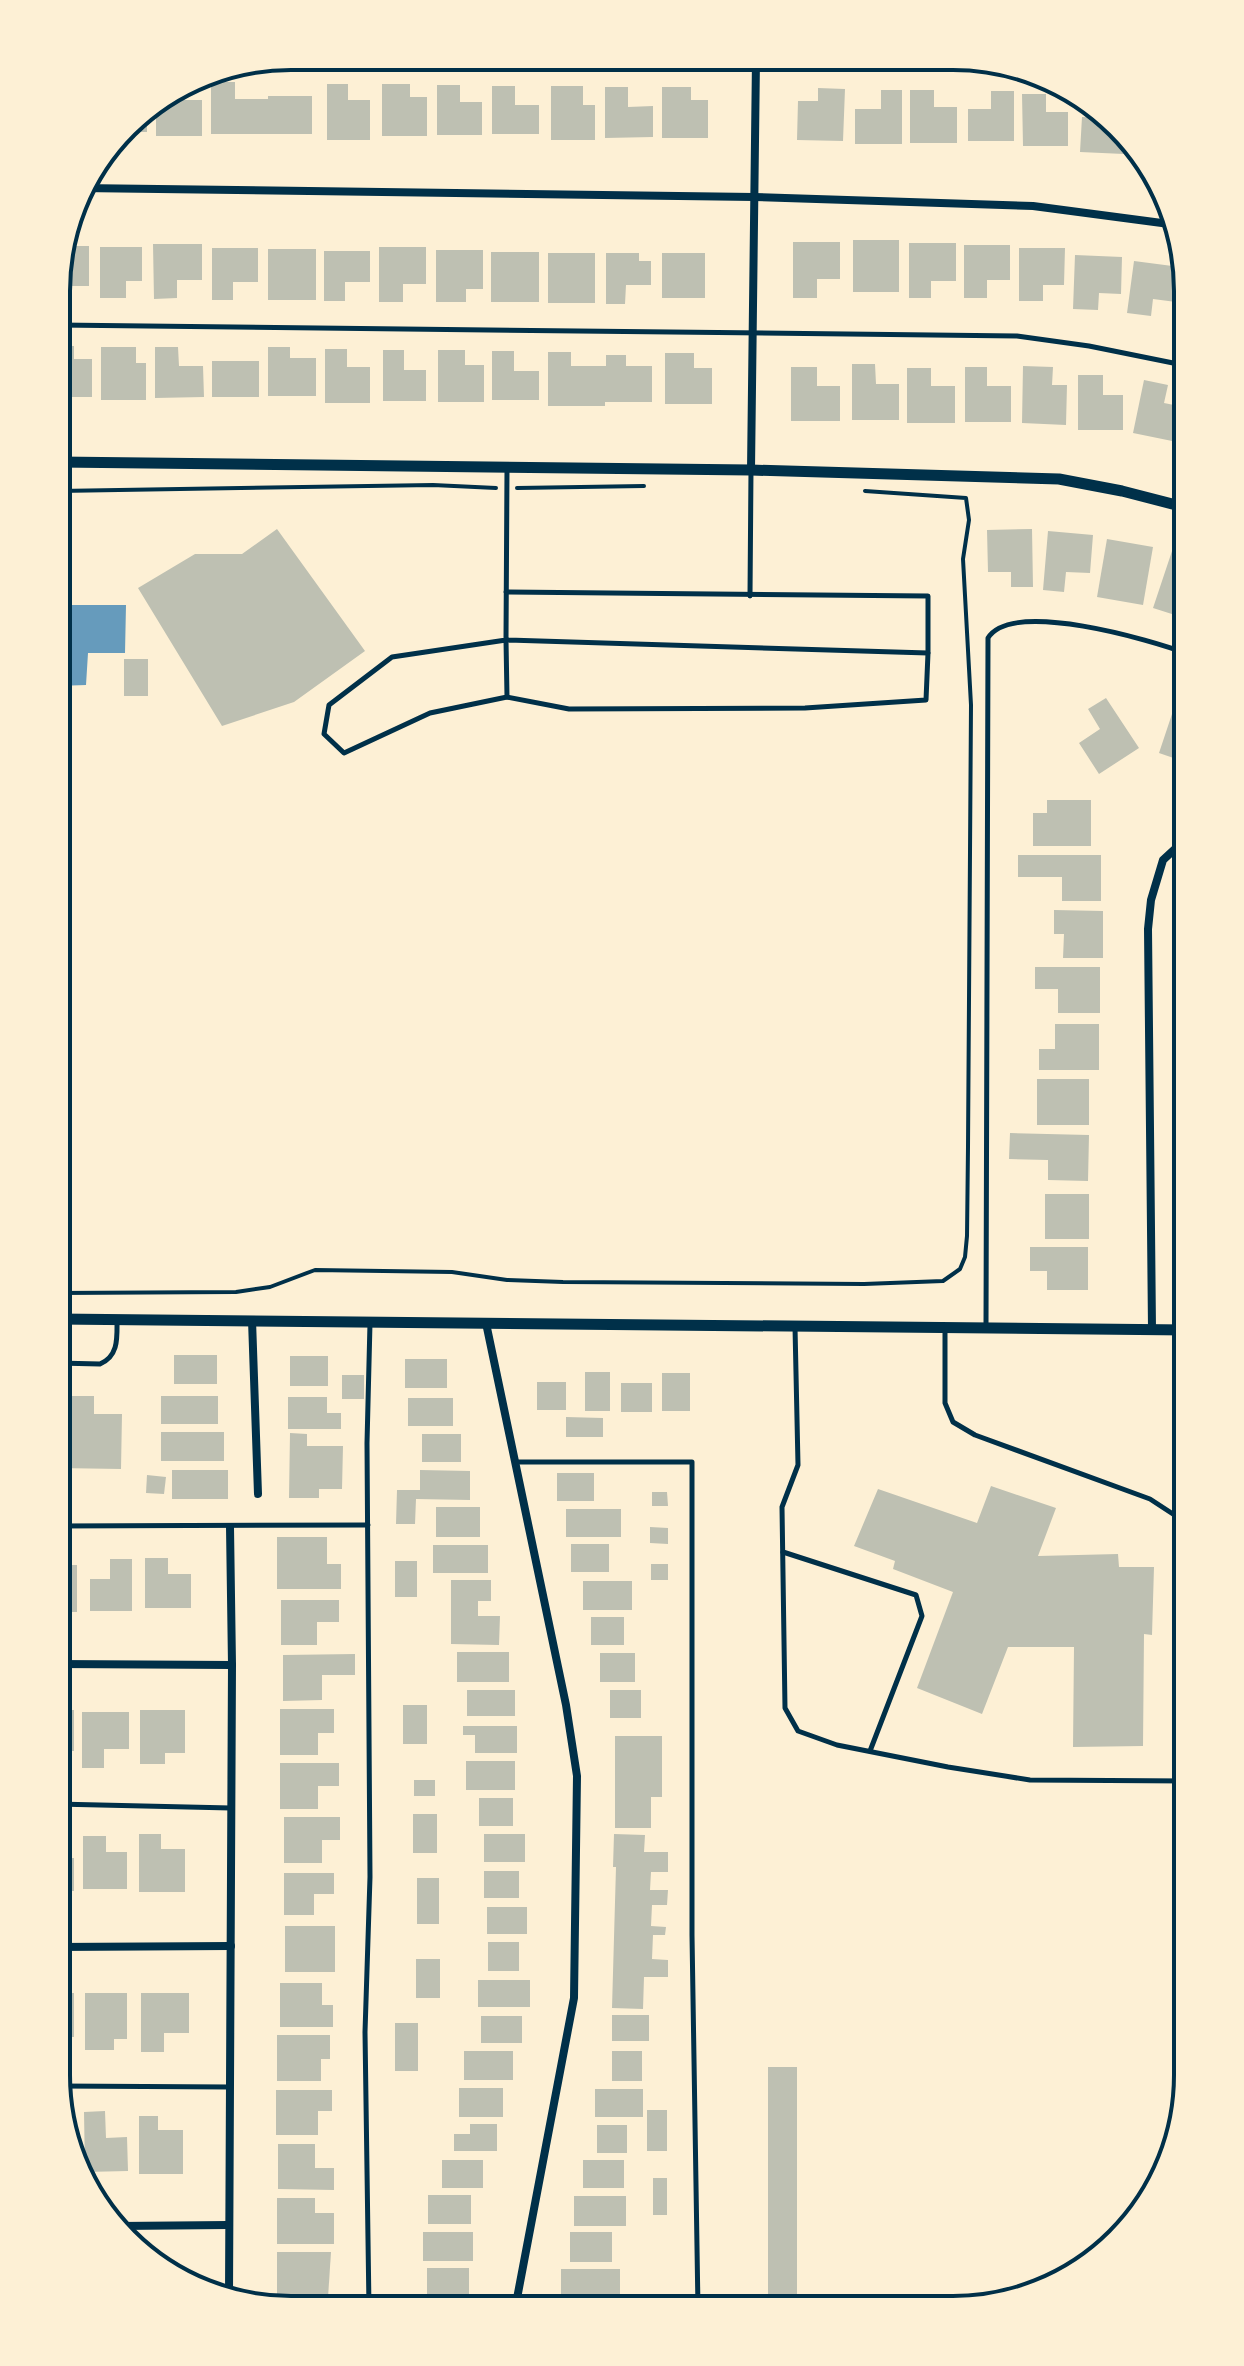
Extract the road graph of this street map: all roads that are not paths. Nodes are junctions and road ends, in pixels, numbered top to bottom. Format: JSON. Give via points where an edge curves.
{"nodes":[{"id":1,"x":756,"y":70,"type":"edge"},
{"id":2,"x":96,"y":188,"type":"edge"},
{"id":3,"x":754,"y":197,"type":"junction"},
{"id":4,"x":1163,"y":223,"type":"edge"},
{"id":5,"x":70,"y":325,"type":"edge"},
{"id":6,"x":753,"y":332,"type":"junction"},
{"id":7,"x":1174,"y":363,"type":"edge"},
{"id":8,"x":70,"y":462,"type":"edge"},
{"id":9,"x":507,"y":466,"type":"junction"},
{"id":10,"x":751,"y":470,"type":"junction"},
{"id":11,"x":1174,"y":504,"type":"edge"},
{"id":12,"x":506,"y":592,"type":"junction"},
{"id":13,"x":750,"y":596,"type":"junction"},
{"id":14,"x":506,"y":640,"type":"junction"},
{"id":15,"x":1174,"y":650,"type":"edge"},
{"id":16,"x":928,"y":653,"type":"junction"},
{"id":17,"x":507,"y":697,"type":"junction"},
{"id":18,"x":1174,"y":850,"type":"edge"},
{"id":19,"x":70,"y":1319,"type":"edge"},
{"id":20,"x":117,"y":1319,"type":"junction"},
{"id":21,"x":252,"y":1320,"type":"junction"},
{"id":22,"x":370,"y":1322,"type":"junction"},
{"id":23,"x":486,"y":1323,"type":"junction"},
{"id":24,"x":795,"y":1326,"type":"junction"},
{"id":25,"x":945,"y":1327,"type":"junction"},
{"id":26,"x":986,"y":1328,"type":"junction"},
{"id":27,"x":1152,"y":1329,"type":"junction"},
{"id":28,"x":1174,"y":1330,"type":"edge"},
{"id":29,"x":70,"y":1363,"type":"edge"},
{"id":30,"x":514,"y":1462,"type":"junction"},
{"id":31,"x":258,"y":1494,"type":"dead end"},
{"id":32,"x":1174,"y":1515,"type":"edge"},
{"id":33,"x":368,"y":1525,"type":"junction"},
{"id":34,"x":70,"y":1526,"type":"edge"},
{"id":35,"x":230,"y":1527,"type":"junction"},
{"id":36,"x":783,"y":1552,"type":"junction"},
{"id":37,"x":70,"y":1664,"type":"edge"},
{"id":38,"x":232,"y":1665,"type":"junction"},
{"id":39,"x":870,"y":1751,"type":"junction"},
{"id":40,"x":1174,"y":1781,"type":"edge"},
{"id":41,"x":70,"y":1804,"type":"edge"},
{"id":42,"x":231,"y":1808,"type":"junction"},
{"id":43,"x":231,"y":1946,"type":"junction"},
{"id":44,"x":70,"y":1947,"type":"edge"},
{"id":45,"x":71,"y":2086,"type":"edge"},
{"id":46,"x":230,"y":2087,"type":"junction"},
{"id":47,"x":228,"y":2225,"type":"junction"},
{"id":48,"x":130,"y":2226,"type":"edge"},
{"id":49,"x":229,"y":2287,"type":"edge"},
{"id":50,"x":369,"y":2296,"type":"edge"},
{"id":51,"x":517,"y":2296,"type":"edge"},
{"id":52,"x":698,"y":2296,"type":"edge"}],
"edges":[{"from":1,"to":3,"type":"street"},
{"from":2,"to":3,"type":"street"},
{"from":3,"to":4,"type":"street","via":[[1033,206]]},
{"from":3,"to":6,"type":"street"},
{"from":5,"to":6,"type":"lane"},
{"from":6,"to":7,"type":"lane","via":[[1017,336]]},
{"from":6,"to":10,"type":"street"},
{"from":8,"to":9,"type":"street"},
{"from":9,"to":10,"type":"street"},
{"from":9,"to":12,"type":"lane"},
{"from":10,"to":11,"type":"street","via":[[1059,479]]},
{"from":10,"to":13,"type":"lane"},
{"from":12,"to":13,"type":"lane"},
{"from":12,"to":14,"type":"lane"},
{"from":13,"to":16,"type":"lane","via":[[928,596]]},
{"from":14,"to":16,"type":"lane"},
{"from":14,"to":17,"type":"lane"},
{"from":14,"to":17,"type":"lane","via":[[392,657],[329,705],[324,734],[344,753],[430,713]]},
{"from":15,"to":26,"type":"lane","via":[[1121,633],[1025,621],[993,629],[988,638]]},
{"from":16,"to":17,"type":"lane","via":[[926,700],[805,708],[569,709]]},
{"from":18,"to":27,"type":"street","via":[[1163,860],[1148,929]]},
{"from":19,"to":20,"type":"street"},
{"from":20,"to":21,"type":"street"},
{"from":20,"to":29,"type":"lane","via":[[117,1345],[107,1361]]},
{"from":21,"to":22,"type":"street"},
{"from":21,"to":31,"type":"street"},
{"from":22,"to":23,"type":"street"},
{"from":22,"to":33,"type":"lane"},
{"from":23,"to":24,"type":"street"},
{"from":23,"to":30,"type":"street"},
{"from":24,"to":25,"type":"street"},
{"from":24,"to":36,"type":"lane","via":[[798,1465],[782,1507]]},
{"from":25,"to":26,"type":"street"},
{"from":25,"to":32,"type":"lane","via":[[945,1403],[953,1422],[975,1435],[1150,1499]]},
{"from":26,"to":27,"type":"street"},
{"from":27,"to":28,"type":"street"},
{"from":30,"to":51,"type":"street","via":[[577,1776],[574,1998]]},
{"from":30,"to":52,"type":"lane","via":[[692,1462]]},
{"from":33,"to":35,"type":"lane"},
{"from":33,"to":50,"type":"lane"},
{"from":34,"to":35,"type":"lane"},
{"from":35,"to":38,"type":"street"},
{"from":36,"to":39,"type":"lane","via":[[785,1708],[798,1731]]},
{"from":36,"to":39,"type":"lane","via":[[916,1595],[922,1616]]},
{"from":37,"to":38,"type":"street"},
{"from":38,"to":42,"type":"street"},
{"from":39,"to":40,"type":"lane","via":[[1030,1780]]},
{"from":41,"to":42,"type":"lane"},
{"from":42,"to":43,"type":"street"},
{"from":43,"to":44,"type":"street"},
{"from":43,"to":46,"type":"street"},
{"from":45,"to":46,"type":"lane"},
{"from":46,"to":47,"type":"street"},
{"from":47,"to":48,"type":"street"},
{"from":47,"to":49,"type":"street"}]}
